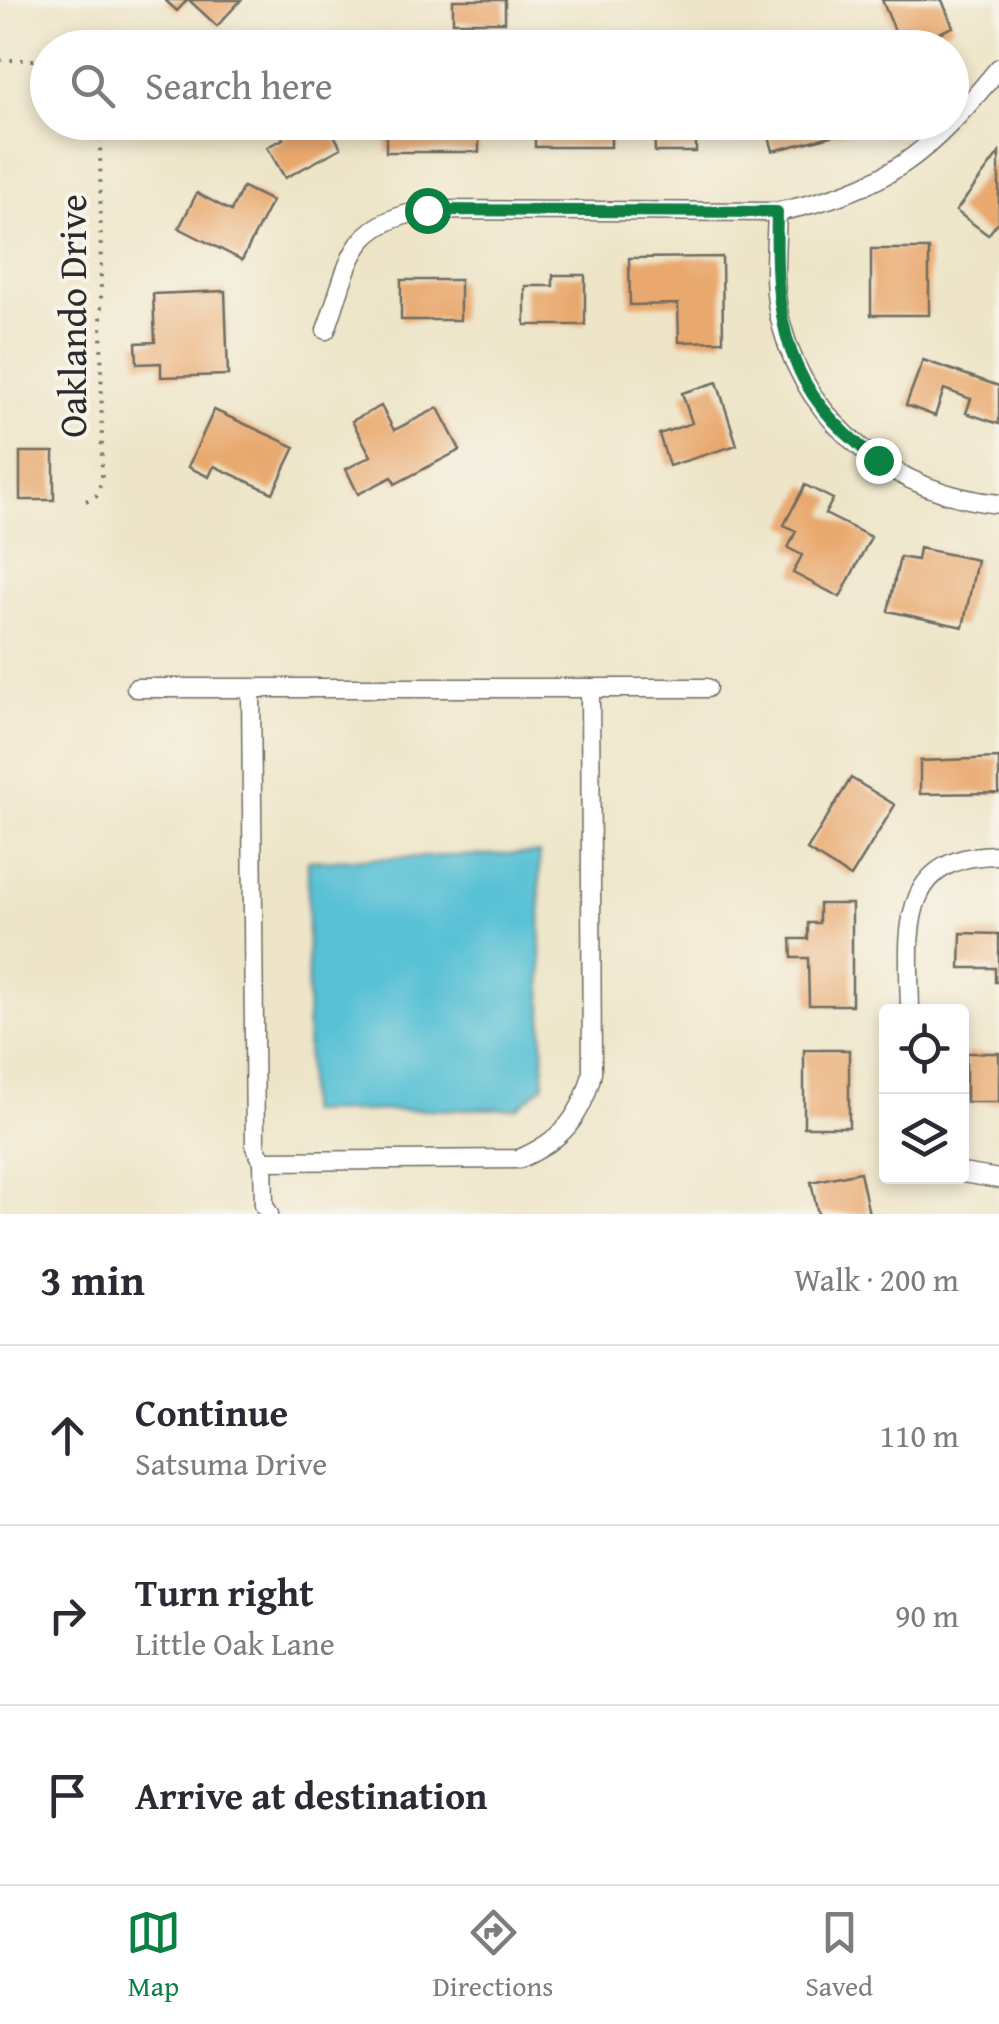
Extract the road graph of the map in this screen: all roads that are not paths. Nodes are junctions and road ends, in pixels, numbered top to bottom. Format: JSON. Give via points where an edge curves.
{"nodes":[{"id":1,"x":999,"y":68,"type":"edge"},
{"id":2,"x":969,"y":104,"type":"edge"},
{"id":3,"x":935,"y":140,"type":"edge"},
{"id":4,"x":777,"y":212,"type":"junction"},
{"id":5,"x":326,"y":330,"type":"dead end"},
{"id":6,"x":999,"y":504,"type":"edge"},
{"id":7,"x":136,"y":688,"type":"dead end"},
{"id":8,"x":252,"y":688,"type":"junction"},
{"id":9,"x":590,"y":688,"type":"junction"},
{"id":10,"x":707,"y":688,"type":"dead end"},
{"id":11,"x":999,"y":855,"type":"edge"},
{"id":12,"x":910,"y":1004,"type":"edge"},
{"id":13,"x":264,"y":1161,"type":"junction"},
{"id":14,"x":969,"y":1174,"type":"edge"},
{"id":15,"x":999,"y":1179,"type":"edge"},
{"id":16,"x":264,"y":1211,"type":"edge"}],
"edges":[{"from":1,"to":2,"type":"street"},
{"from":3,"to":4,"type":"street","via":[[879,182]]},
{"from":4,"to":5,"type":"street","via":[[397,215],[374,225],[358,244]]},
{"from":4,"to":6,"type":"street","via":[[775,288],[782,326],[820,407],[847,438],[921,487]]},
{"from":7,"to":8,"type":"street"},
{"from":8,"to":9,"type":"street"},
{"from":8,"to":13,"type":"street","via":[[255,1147]]},
{"from":9,"to":10,"type":"street"},
{"from":9,"to":13,"type":"street","via":[[592,1072],[584,1108],[551,1145],[520,1159]]},
{"from":11,"to":12,"type":"street","via":[[944,865],[918,889],[909,922]]},
{"from":13,"to":16,"type":"street"},
{"from":14,"to":15,"type":"street"}]}
